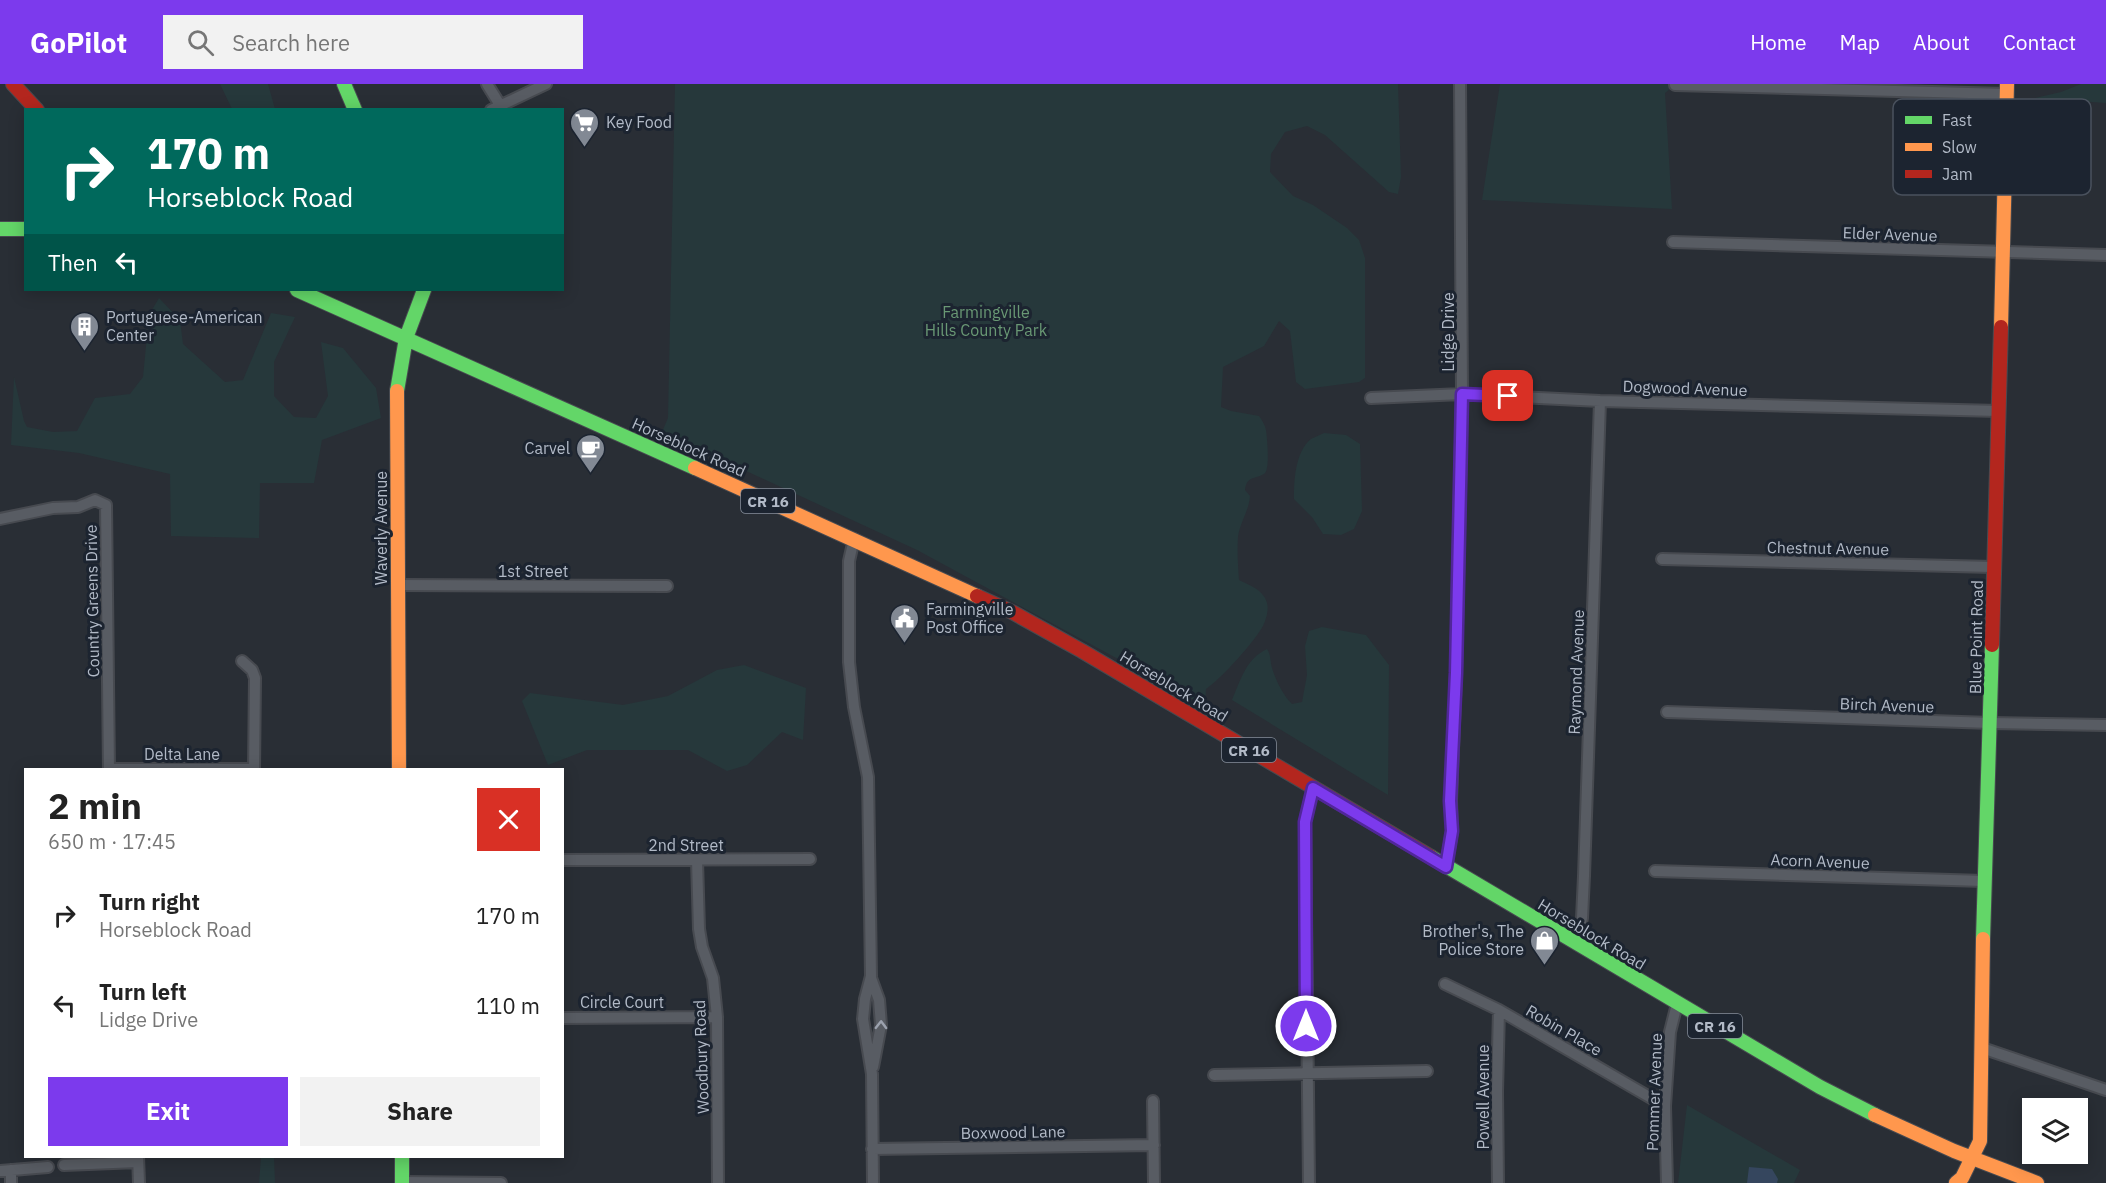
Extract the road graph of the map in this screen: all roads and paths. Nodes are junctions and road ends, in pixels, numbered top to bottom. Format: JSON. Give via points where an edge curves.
{"nodes":[{"id":1,"x":14,"y":84,"type":"edge"},
{"id":2,"x":344,"y":84,"type":"edge"},
{"id":3,"x":487,"y":84,"type":"edge"},
{"id":4,"x":546,"y":84,"type":"edge"},
{"id":5,"x":1460,"y":84,"type":"edge"},
{"id":6,"x":1676,"y":85,"type":"edge"},
{"id":7,"x":2006,"y":89,"type":"edge"},
{"id":8,"x":495,"y":107,"type":"edge"},
{"id":9,"x":35,"y":108,"type":"edge"},
{"id":10,"x":354,"y":108,"type":"edge"},
{"id":11,"x":2005,"y":195,"type":"edge"},
{"id":12,"x":0,"y":229,"type":"edge"},
{"id":13,"x":24,"y":229,"type":"edge"},
{"id":14,"x":1673,"y":242,"type":"dead end"},
{"id":15,"x":2004,"y":252,"type":"junction"},
{"id":16,"x":2106,"y":255,"type":"edge"},
{"id":17,"x":299,"y":291,"type":"edge"},
{"id":18,"x":424,"y":291,"type":"edge"},
{"id":19,"x":406,"y":338,"type":"junction"},
{"id":20,"x":1462,"y":394,"type":"junction"},
{"id":21,"x":1371,"y":398,"type":"dead end"},
{"id":22,"x":1600,"y":401,"type":"junction"},
{"id":23,"x":1999,"y":411,"type":"junction"},
{"id":24,"x":0,"y":519,"type":"edge"},
{"id":25,"x":855,"y":539,"type":"junction"},
{"id":26,"x":1662,"y":559,"type":"dead end"},
{"id":27,"x":1993,"y":567,"type":"junction"},
{"id":28,"x":398,"y":585,"type":"junction"},
{"id":29,"x":667,"y":586,"type":"dead end"},
{"id":30,"x":242,"y":661,"type":"dead end"},
{"id":31,"x":1667,"y":712,"type":"dead end"},
{"id":32,"x":1991,"y":723,"type":"junction"},
{"id":33,"x":2106,"y":725,"type":"edge"},
{"id":34,"x":109,"y":768,"type":"edge"},
{"id":35,"x":254,"y":768,"type":"edge"},
{"id":36,"x":399,"y":768,"type":"edge"},
{"id":37,"x":1313,"y":788,"type":"junction"},
{"id":38,"x":810,"y":859,"type":"dead end"},
{"id":39,"x":564,"y":860,"type":"edge"},
{"id":40,"x":698,"y":860,"type":"junction"},
{"id":41,"x":1446,"y":867,"type":"junction"},
{"id":42,"x":1655,"y":871,"type":"dead end"},
{"id":43,"x":1984,"y":881,"type":"junction"},
{"id":44,"x":1576,"y":943,"type":"junction"},
{"id":45,"x":871,"y":976,"type":"junction"},
{"id":46,"x":1445,"y":984,"type":"dead end"},
{"id":47,"x":1677,"y":1004,"type":"junction"},
{"id":48,"x":1499,"y":1010,"type":"junction"},
{"id":49,"x":717,"y":1017,"type":"junction"},
{"id":50,"x":564,"y":1018,"type":"edge"},
{"id":51,"x":1982,"y":1048,"type":"junction"},
{"id":52,"x":1427,"y":1071,"type":"dead end"},
{"id":53,"x":872,"y":1074,"type":"junction"},
{"id":54,"x":1307,"y":1074,"type":"junction"},
{"id":55,"x":1214,"y":1075,"type":"dead end"},
{"id":56,"x":2106,"y":1090,"type":"edge"},
{"id":57,"x":1153,"y":1101,"type":"dead end"},
{"id":58,"x":1665,"y":1106,"type":"junction"},
{"id":59,"x":1154,"y":1145,"type":"junction"},
{"id":60,"x":872,"y":1149,"type":"junction"},
{"id":61,"x":402,"y":1158,"type":"edge"},
{"id":62,"x":138,"y":1159,"type":"edge"},
{"id":63,"x":1972,"y":1159,"type":"junction"},
{"id":64,"x":64,"y":1165,"type":"dead end"},
{"id":65,"x":48,"y":1167,"type":"dead end"},
{"id":66,"x":5,"y":1170,"type":"edge"},
{"id":67,"x":11,"y":1183,"type":"edge"},
{"id":68,"x":139,"y":1183,"type":"edge"},
{"id":69,"x":402,"y":1183,"type":"edge"},
{"id":70,"x":501,"y":1183,"type":"edge"},
{"id":71,"x":718,"y":1183,"type":"edge"},
{"id":72,"x":873,"y":1183,"type":"edge"},
{"id":73,"x":1154,"y":1183,"type":"edge"},
{"id":74,"x":1309,"y":1183,"type":"edge"},
{"id":75,"x":1498,"y":1183,"type":"edge"},
{"id":76,"x":1667,"y":1183,"type":"edge"},
{"id":77,"x":1956,"y":1183,"type":"edge"},
{"id":78,"x":2037,"y":1183,"type":"edge"}],
"edges":[{"from":1,"to":9,"type":"main road"},
{"from":2,"to":10,"type":"main road"},
{"from":3,"to":8,"type":"street"},
{"from":4,"to":8,"type":"street"},
{"from":5,"to":20,"type":"street","name":"Lidge Drive"},
{"from":6,"to":7,"type":"street"},
{"from":11,"to":15,"type":"main road","name":"Blue Point Road"},
{"from":12,"to":13,"type":"main road"},
{"from":14,"to":15,"type":"street","name":"Elder Avenue"},
{"from":15,"to":16,"type":"street","name":"Elder Avenue"},
{"from":15,"to":23,"type":"main road","name":"Blue Point Road"},
{"from":17,"to":19,"type":"main road","name":"Horseblock Road","number":"CR 16"},
{"from":18,"to":19,"type":"main road","name":"Waverly Avenue"},
{"from":19,"to":25,"type":"main road","name":"Horseblock Road","number":"CR 16"},
{"from":19,"to":28,"type":"main road","name":"Waverly Avenue","via":[[396,397]]},
{"from":20,"to":21,"type":"street","name":"Dogwood Avenue"},
{"from":20,"to":22,"type":"street","name":"Dogwood Avenue"},
{"from":20,"to":41,"type":"street","name":"Lidge Drive","via":[[1452,831]]},
{"from":22,"to":23,"type":"street","name":"Dogwood Avenue"},
{"from":22,"to":44,"type":"street","name":"Raymond Avenue","via":[[1584,876]]},
{"from":23,"to":27,"type":"main road","name":"Blue Point Road"},
{"from":24,"to":34,"type":"street","name":"Country Greens Drive","via":[[78,507],[95,500],[106,505]]},
{"from":25,"to":37,"type":"main road","name":"Horseblock Road","number":"CR 16","via":[[1047,631]]},
{"from":25,"to":45,"type":"street","via":[[849,561],[849,662],[868,777]]},
{"from":26,"to":27,"type":"street","name":"Chestnut Avenue"},
{"from":27,"to":32,"type":"main road","name":"Blue Point Road"},
{"from":28,"to":29,"type":"street","name":"1st Street"},
{"from":28,"to":36,"type":"main road","name":"Waverly Avenue"},
{"from":30,"to":35,"type":"street","via":[[255,678]]},
{"from":31,"to":32,"type":"street","name":"Birch Avenue"},
{"from":32,"to":33,"type":"street","name":"Birch Avenue"},
{"from":32,"to":43,"type":"main road","name":"Blue Point Road"},
{"from":37,"to":41,"type":"main road","name":"Horseblock Road","number":"CR 16"},
{"from":37,"to":54,"type":"street","via":[[1305,822]]},
{"from":38,"to":40,"type":"street","name":"2nd Street"},
{"from":39,"to":40,"type":"street","name":"2nd Street"},
{"from":40,"to":49,"type":"street","name":"Woodbury Road","via":[[699,929],[713,978]]},
{"from":41,"to":44,"type":"main road","name":"Horseblock Road","number":"CR 16"},
{"from":42,"to":43,"type":"street","name":"Acorn Avenue"},
{"from":43,"to":51,"type":"main road","name":"Blue Point Road"},
{"from":44,"to":47,"type":"main road","name":"Horseblock Road","number":"CR 16"},
{"from":45,"to":53,"type":"street","via":[[863,1019]]},
{"from":53,"to":45,"type":"street","one_way":true,"via":[[881,1025],[879,1000]]},
{"from":46,"to":48,"type":"street","name":"Robin Place"},
{"from":47,"to":58,"type":"street","name":"Pommer Avenue","via":[[1670,1032]]},
{"from":47,"to":63,"type":"main road","name":"Horseblock Road","number":"CR 16","via":[[1854,1106]]},
{"from":48,"to":58,"type":"street","name":"Robin Place"},
{"from":48,"to":75,"type":"street","name":"Powell Avenue"},
{"from":49,"to":50,"type":"street","name":"Circle Court"},
{"from":49,"to":71,"type":"street","name":"Woodbury Road"},
{"from":51,"to":56,"type":"street"},
{"from":51,"to":63,"type":"main road","name":"Blue Point Road","via":[[1980,1141]]},
{"from":52,"to":54,"type":"street"},
{"from":53,"to":60,"type":"street"},
{"from":54,"to":55,"type":"street"},
{"from":54,"to":74,"type":"street"},
{"from":57,"to":59,"type":"street"},
{"from":58,"to":76,"type":"street","name":"Pommer Avenue"},
{"from":59,"to":60,"type":"street","name":"Boxwood Lane"},
{"from":59,"to":73,"type":"street"},
{"from":60,"to":72,"type":"street"},
{"from":61,"to":69,"type":"main road"},
{"from":62,"to":64,"type":"street"},
{"from":62,"to":68,"type":"street"},
{"from":63,"to":77,"type":"main road","name":"Blue Point Road"},
{"from":63,"to":78,"type":"main road","name":"Horseblock Road","number":"CR 16"},
{"from":65,"to":66,"type":"street"},
{"from":66,"to":67,"type":"street"},
{"from":69,"to":70,"type":"street"}]}
